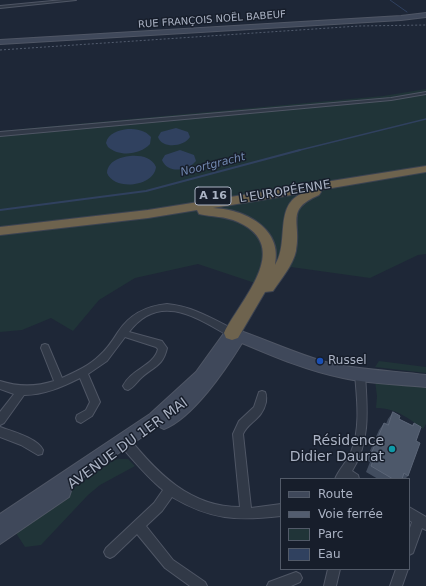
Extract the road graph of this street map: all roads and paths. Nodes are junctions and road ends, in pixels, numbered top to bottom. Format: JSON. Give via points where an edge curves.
{"nodes":[{"id":1,"x":74,"y":0,"type":"edge"},
{"id":2,"x":0,"y":7,"type":"edge"},
{"id":3,"x":426,"y":15,"type":"edge"},
{"id":4,"x":0,"y":42,"type":"edge"},
{"id":5,"x":426,"y":93,"type":"edge"},
{"id":6,"x":0,"y":134,"type":"edge"},
{"id":7,"x":423,"y":167,"type":"edge"},
{"id":8,"x":0,"y":223,"type":"edge"},
{"id":9,"x":84,"y":223,"type":"junction"},
{"id":10,"x":0,"y":232,"type":"edge"},
{"id":11,"x":122,"y":333,"type":"junction"},
{"id":12,"x":236,"y":335,"type":"junction"},
{"id":13,"x":45,"y":348,"type":"dead end"},
{"id":14,"x":82,"y":372,"type":"junction"},
{"id":15,"x":360,"y":374,"type":"junction"},
{"id":16,"x":426,"y":381,"type":"edge"},
{"id":17,"x":60,"y":384,"type":"junction"},
{"id":18,"x":0,"y":385,"type":"edge"},
{"id":19,"x":128,"y":386,"type":"dead end"},
{"id":20,"x":20,"y":391,"type":"junction"},
{"id":21,"x":262,"y":395,"type":"dead end"},
{"id":22,"x":81,"y":418,"type":"dead end"},
{"id":23,"x":0,"y":420,"type":"edge"},
{"id":24,"x":0,"y":432,"type":"edge"},
{"id":25,"x":126,"y":444,"type":"junction"},
{"id":26,"x":38,"y":450,"type":"dead end"},
{"id":27,"x":346,"y":477,"type":"edge"},
{"id":28,"x":170,"y":490,"type":"junction"},
{"id":29,"x":280,"y":510,"type":"edge"},
{"id":30,"x":246,"y":514,"type":"junction"},
{"id":31,"x":410,"y":514,"type":"edge"},
{"id":32,"x":423,"y":522,"type":"edge"},
{"id":33,"x":0,"y":524,"type":"edge"},
{"id":34,"x":138,"y":526,"type":"junction"},
{"id":35,"x":0,"y":535,"type":"edge"},
{"id":36,"x":410,"y":547,"type":"edge"},
{"id":37,"x":110,"y":552,"type":"dead end"},
{"id":38,"x":334,"y":570,"type":"edge"},
{"id":39,"x":402,"y":570,"type":"edge"},
{"id":40,"x":296,"y":578,"type":"dead end"},
{"id":41,"x":201,"y":586,"type":"edge"},
{"id":42,"x":273,"y":586,"type":"edge"},
{"id":43,"x":330,"y":586,"type":"edge"},
{"id":44,"x":396,"y":586,"type":"edge"}],
"edges":[{"from":1,"to":2,"type":"street"},
{"from":3,"to":4,"type":"street","name":"RUE FRANÇOIS NOËL BABEUF"},
{"from":5,"to":6,"type":"street","via":[[395,98]]},
{"from":7,"to":8,"type":"highway","name":"L'EUROPÉENNE","number":"A 16","via":[[150,206]]},
{"from":7,"to":9,"type":"highway","name":"L'EUROPÉENNE","number":"A 16"},
{"from":7,"to":12,"type":"highway","via":[[322,190],[296,201],[290,215],[290,244],[286,257]]},
{"from":9,"to":10,"type":"highway","name":"L'EUROPÉENNE","number":"A 16"},
{"from":9,"to":12,"type":"highway","via":[[187,212],[212,212],[239,217],[255,226],[268,243],[269,264]]},
{"from":11,"to":12,"type":"street","via":[[138,316],[168,307],[187,311]]},
{"from":11,"to":14,"type":"street","via":[[104,358]]},
{"from":11,"to":19,"type":"street","via":[[159,344],[163,348],[152,367],[139,374]]},
{"from":12,"to":15,"type":"street","via":[[305,362]]},
{"from":12,"to":25,"type":"street","name":"AVENUE DU 1ER MAI","via":[[224,362],[201,390],[174,414]]},
{"from":13,"to":17,"type":"street"},
{"from":14,"to":17,"type":"street"},
{"from":14,"to":22,"type":"street","via":[[95,402],[89,413]]},
{"from":15,"to":16,"type":"street"},
{"from":15,"to":27,"type":"street","via":[[361,439]]},
{"from":17,"to":20,"type":"street","via":[[36,391]]},
{"from":18,"to":20,"type":"street"},
{"from":20,"to":23,"type":"street"},
{"from":21,"to":30,"type":"street","via":[[258,412],[242,426],[238,434]]},
{"from":24,"to":26,"type":"street","via":[[24,441]]},
{"from":25,"to":28,"type":"street","via":[[148,472]]},
{"from":25,"to":33,"type":"street","name":"AVENUE DU 1ER MAI"},
{"from":25,"to":35,"type":"street","name":"AVENUE DU 1ER MAI"},
{"from":28,"to":30,"type":"street","via":[[202,506]]},
{"from":28,"to":34,"type":"street","via":[[158,507]]},
{"from":29,"to":30,"type":"street"},
{"from":31,"to":32,"type":"street"},
{"from":32,"to":36,"type":"street"},
{"from":34,"to":37,"type":"street"},
{"from":34,"to":41,"type":"street","via":[[168,564]]},
{"from":38,"to":43,"type":"street"},
{"from":39,"to":44,"type":"street"},
{"from":40,"to":42,"type":"street"}]}
